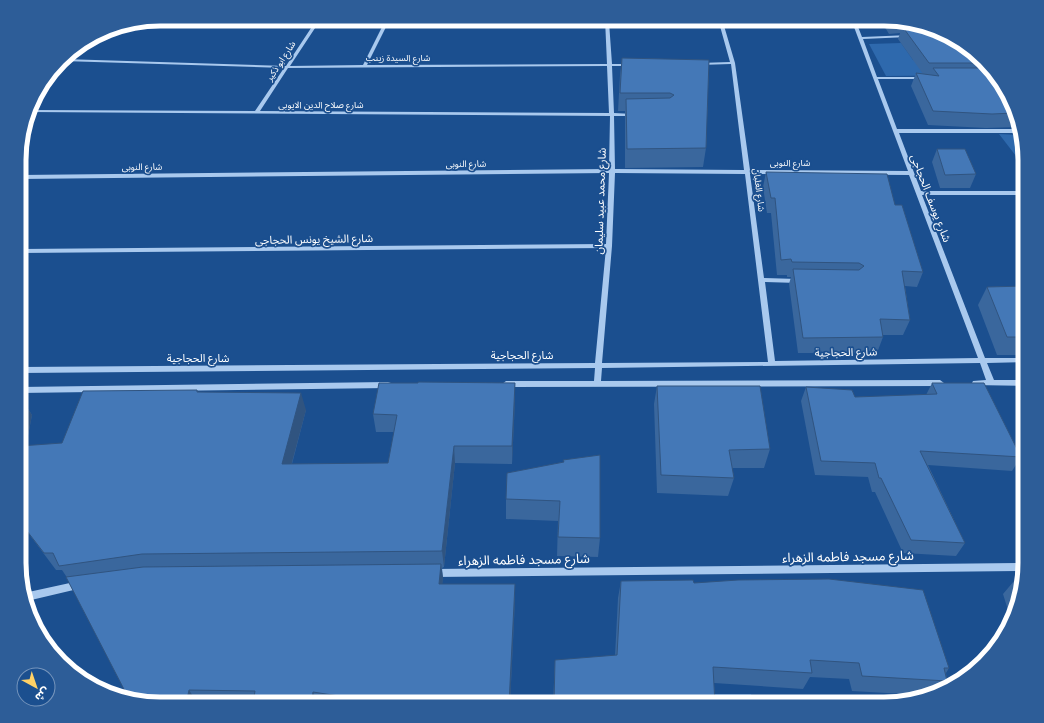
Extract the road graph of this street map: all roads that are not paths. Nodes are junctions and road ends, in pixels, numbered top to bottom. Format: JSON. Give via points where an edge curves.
{"nodes":[{"id":1,"x":314,"y":26,"type":"edge"},
{"id":2,"x":384,"y":26,"type":"edge"},
{"id":3,"x":607,"y":26,"type":"edge"},
{"id":4,"x":722,"y":26,"type":"edge"},
{"id":5,"x":856,"y":26,"type":"edge"},
{"id":6,"x":914,"y":36,"type":"edge"},
{"id":7,"x":860,"y":38,"type":"junction"},
{"id":8,"x":71,"y":60,"type":"edge"},
{"id":9,"x":733,"y":63,"type":"junction"},
{"id":10,"x":633,"y":64,"type":"edge"},
{"id":11,"x":695,"y":64,"type":"edge"},
{"id":12,"x":610,"y":65,"type":"junction"},
{"id":13,"x":287,"y":67,"type":"junction"},
{"id":14,"x":364,"y":67,"type":"junction"},
{"id":15,"x":875,"y":78,"type":"junction"},
{"id":16,"x":931,"y":78,"type":"edge"},
{"id":17,"x":35,"y":111,"type":"edge"},
{"id":18,"x":257,"y":112,"type":"junction"},
{"id":19,"x":636,"y":114,"type":"edge"},
{"id":20,"x":612,"y":115,"type":"junction"},
{"id":21,"x":1014,"y":131,"type":"edge"},
{"id":22,"x":896,"y":132,"type":"junction"},
{"id":23,"x":612,"y":171,"type":"junction"},
{"id":24,"x":748,"y":172,"type":"junction"},
{"id":25,"x":911,"y":173,"type":"junction"},
{"id":26,"x":26,"y":177,"type":"edge"},
{"id":27,"x":919,"y":193,"type":"junction"},
{"id":28,"x":1018,"y":193,"type":"edge"},
{"id":29,"x":608,"y":246,"type":"junction"},
{"id":30,"x":26,"y":251,"type":"edge"},
{"id":31,"x":761,"y":280,"type":"junction"},
{"id":32,"x":808,"y":281,"type":"edge"},
{"id":33,"x":982,"y":360,"type":"junction"},
{"id":34,"x":1018,"y":360,"type":"edge"},
{"id":35,"x":772,"y":364,"type":"junction"},
{"id":36,"x":599,"y":365,"type":"junction"},
{"id":37,"x":26,"y":370,"type":"edge"},
{"id":38,"x":597,"y":383,"type":"junction"},
{"id":39,"x":951,"y":383,"type":"edge"},
{"id":40,"x":967,"y":383,"type":"edge"},
{"id":41,"x":991,"y":383,"type":"junction"},
{"id":42,"x":1018,"y":383,"type":"edge"},
{"id":43,"x":494,"y":384,"type":"edge"},
{"id":44,"x":399,"y":385,"type":"edge"},
{"id":45,"x":26,"y":390,"type":"edge"},
{"id":46,"x":1018,"y":567,"type":"edge"},
{"id":47,"x":422,"y":573,"type":"edge"},
{"id":48,"x":85,"y":584,"type":"edge"},
{"id":49,"x":31,"y":596,"type":"edge"}],
"edges":[{"from":1,"to":13,"type":"street","name":"شارع ابو ذكير"},
{"from":2,"to":14,"type":"street"},
{"from":3,"to":12,"type":"street","name":"شارع محمد عبيد سليمان"},
{"from":4,"to":9,"type":"street","name":"شارع الغلبان"},
{"from":5,"to":7,"type":"street","name":"شارع يوسف الحجاجى"},
{"from":6,"to":7,"type":"street"},
{"from":7,"to":15,"type":"street","name":"شارع يوسف الحجاجى"},
{"from":8,"to":13,"type":"street","name":"شارع السيدة زينب"},
{"from":9,"to":11,"type":"street"},
{"from":9,"to":24,"type":"street","name":"شارع الغلبان"},
{"from":10,"to":12,"type":"street","name":"شارع السيدة زينب"},
{"from":12,"to":14,"type":"street","name":"شارع السيدة زينب"},
{"from":12,"to":20,"type":"street","name":"شارع محمد عبيد سليمان"},
{"from":13,"to":14,"type":"street","name":"شارع السيدة زينب"},
{"from":13,"to":18,"type":"street","name":"شارع ابو ذكير"},
{"from":15,"to":16,"type":"street"},
{"from":15,"to":22,"type":"street","name":"شارع يوسف الحجاجى"},
{"from":17,"to":18,"type":"street","name":"شارع صلاح الدين الايوبى"},
{"from":18,"to":20,"type":"street","name":"شارع صلاح الدين الايوبى"},
{"from":19,"to":20,"type":"street","name":"شارع صلاح الدين الايوبى"},
{"from":20,"to":23,"type":"street","name":"شارع محمد عبيد سليمان"},
{"from":21,"to":22,"type":"street"},
{"from":22,"to":25,"type":"street","name":"شارع يوسف الحجاجى"},
{"from":23,"to":24,"type":"street","name":"شارع النوبى"},
{"from":23,"to":26,"type":"street","name":"شارع النوبى"},
{"from":23,"to":29,"type":"street","name":"شارع محمد عبيد سليمان"},
{"from":24,"to":25,"type":"street","name":"شارع النوبى"},
{"from":24,"to":31,"type":"street","name":"شارع الغلبان"},
{"from":25,"to":27,"type":"street","name":"شارع يوسف الحجاجى"},
{"from":27,"to":28,"type":"street"},
{"from":27,"to":33,"type":"street","name":"شارع يوسف الحجاجى"},
{"from":29,"to":30,"type":"street","name":"شارع الشيخ يونس الحجاجى"},
{"from":29,"to":36,"type":"street","name":"شارع محمد عبيد سليمان"},
{"from":31,"to":32,"type":"street"},
{"from":31,"to":35,"type":"street","name":"شارع الغلبان"},
{"from":33,"to":34,"type":"street","name":"شارع الحجاجية"},
{"from":33,"to":35,"type":"street","name":"شارع الحجاجية"},
{"from":33,"to":41,"type":"street","name":"شارع يوسف الحجاجى"},
{"from":35,"to":36,"type":"street","name":"شارع الحجاجية"},
{"from":36,"to":37,"type":"street","name":"شارع الحجاجية"},
{"from":36,"to":38,"type":"street","name":"شارع محمد عبيد سليمان"},
{"from":38,"to":39,"type":"street"},
{"from":38,"to":43,"type":"street"},
{"from":40,"to":41,"type":"street"},
{"from":41,"to":42,"type":"street"},
{"from":44,"to":45,"type":"street"},
{"from":46,"to":47,"type":"street","name":"شارع مسجد فاطمه الزهراء"},
{"from":48,"to":49,"type":"street"}]}
